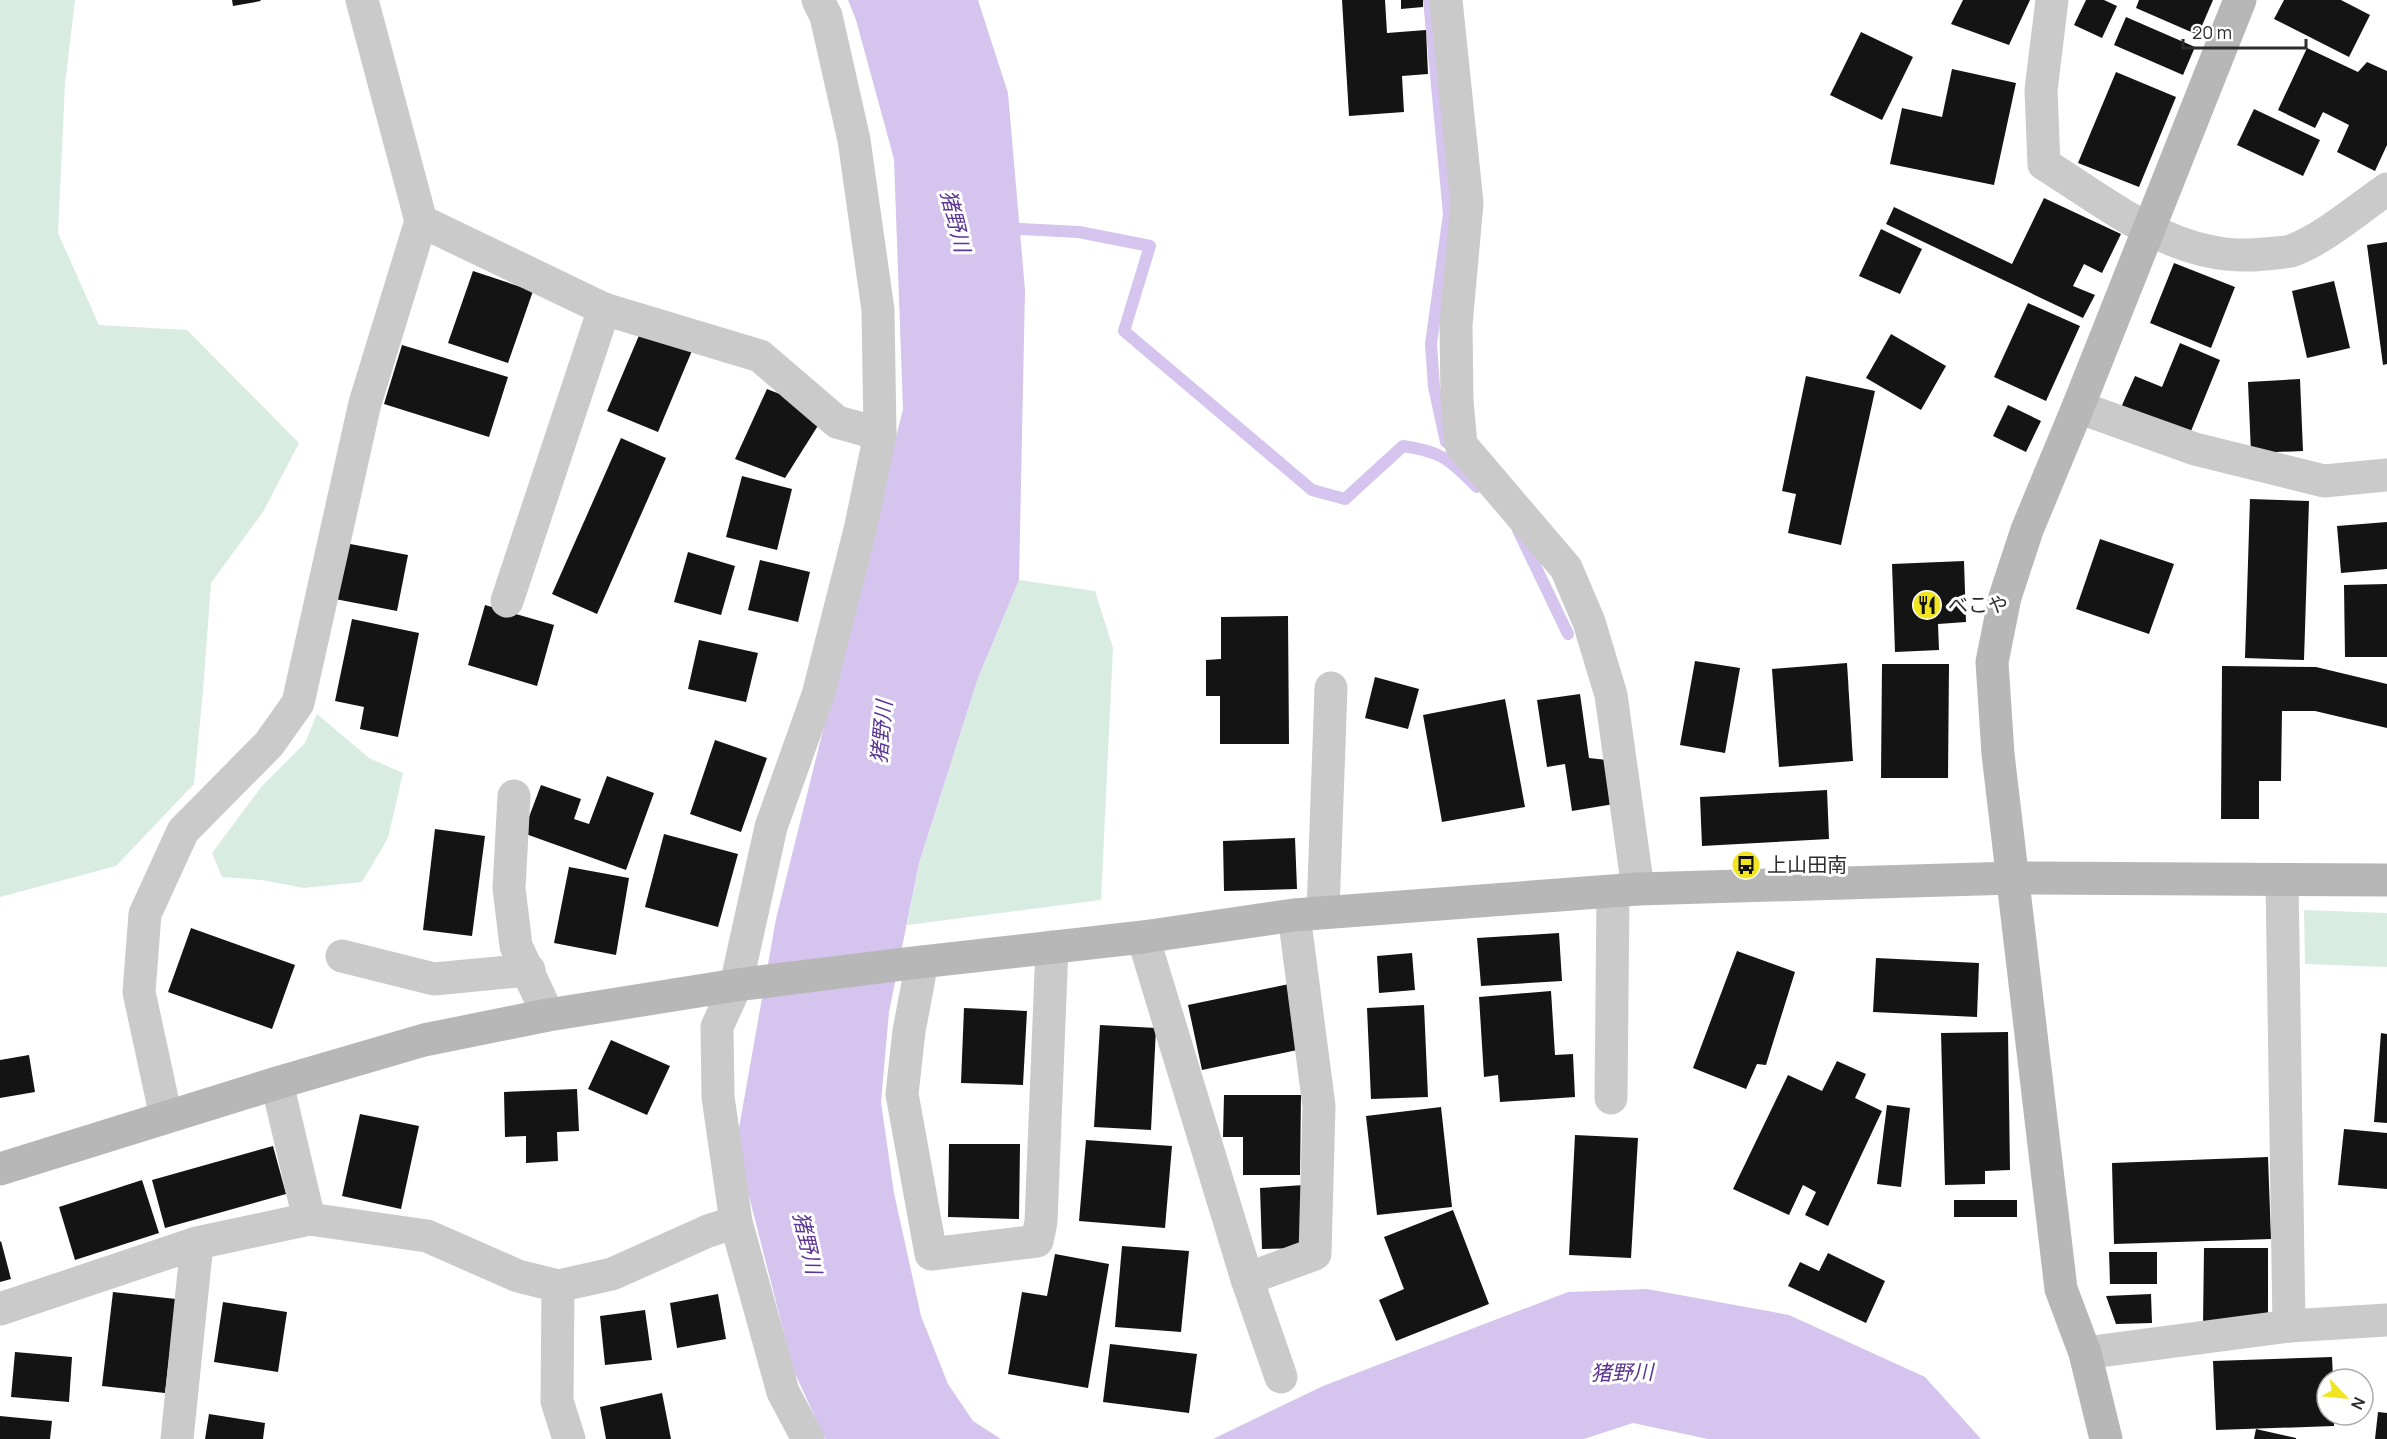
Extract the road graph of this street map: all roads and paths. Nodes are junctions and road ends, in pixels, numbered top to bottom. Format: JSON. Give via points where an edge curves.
{"nodes":[{"id":1,"x":362,"y":0,"type":"edge"},
{"id":2,"x":818,"y":0,"type":"edge"},
{"id":3,"x":1446,"y":0,"type":"edge"},
{"id":4,"x":2052,"y":0,"type":"edge"},
{"id":5,"x":2240,"y":0,"type":"edge"},
{"id":6,"x":2387,"y":189,"type":"edge"},
{"id":7,"x":421,"y":221,"type":"junction"},
{"id":8,"x":2148,"y":229,"type":"junction"},
{"id":9,"x":604,"y":309,"type":"junction"},
{"id":10,"x":2078,"y":407,"type":"junction"},
{"id":11,"x":880,"y":434,"type":"junction"},
{"id":12,"x":2387,"y":475,"type":"edge"},
{"id":13,"x":507,"y":601,"type":"dead end"},
{"id":14,"x":1331,"y":688,"type":"dead end"},
{"id":15,"x":514,"y":796,"type":"dead end"},
{"id":16,"x":2013,"y":878,"type":"junction"},
{"id":17,"x":2282,"y":880,"type":"junction"},
{"id":18,"x":2387,"y":880,"type":"edge"},
{"id":19,"x":1625,"y":890,"type":"junction"},
{"id":20,"x":1309,"y":914,"type":"junction"},
{"id":21,"x":1143,"y":937,"type":"junction"},
{"id":22,"x":1052,"y":947,"type":"junction"},
{"id":23,"x":342,"y":956,"type":"dead end"},
{"id":24,"x":917,"y":962,"type":"junction"},
{"id":25,"x":529,"y":970,"type":"junction"},
{"id":26,"x":736,"y":985,"type":"junction"},
{"id":27,"x":548,"y":1015,"type":"junction"},
{"id":28,"x":277,"y":1083,"type":"junction"},
{"id":29,"x":1611,"y":1098,"type":"dead end"},
{"id":30,"x":166,"y":1117,"type":"junction"},
{"id":31,"x":0,"y":1169,"type":"edge"},
{"id":32,"x":309,"y":1219,"type":"junction"},
{"id":33,"x":736,"y":1222,"type":"junction"},
{"id":34,"x":197,"y":1243,"type":"junction"},
{"id":35,"x":1246,"y":1279,"type":"junction"},
{"id":36,"x":558,"y":1286,"type":"junction"},
{"id":37,"x":0,"y":1309,"type":"edge"},
{"id":38,"x":2387,"y":1320,"type":"edge"},
{"id":39,"x":2289,"y":1326,"type":"junction"},
{"id":40,"x":2085,"y":1353,"type":"junction"},
{"id":41,"x":1281,"y":1377,"type":"dead end"},
{"id":42,"x":177,"y":1439,"type":"edge"},
{"id":43,"x":568,"y":1439,"type":"edge"},
{"id":44,"x":808,"y":1439,"type":"edge"},
{"id":45,"x":2106,"y":1439,"type":"edge"}],
"edges":[{"from":1,"to":7,"type":"street"},
{"from":2,"to":11,"type":"street","via":[[826,16],[855,151],[878,310]]},
{"from":3,"to":19,"type":"street","via":[[1467,203],[1456,325],[1461,446],[1566,568],[1589,622],[1611,695]]},
{"from":4,"to":8,"type":"street","via":[[2041,90],[2044,164]]},
{"from":5,"to":8,"type":"street"},
{"from":6,"to":8,"type":"street","via":[[2290,251],[2239,257],[2183,245]]},
{"from":7,"to":9,"type":"street"},
{"from":7,"to":30,"type":"street","via":[[365,403],[298,703],[269,744],[183,831],[145,914],[139,992]]},
{"from":8,"to":10,"type":"street"},
{"from":9,"to":11,"type":"street","via":[[760,356],[837,422]]},
{"from":9,"to":13,"type":"street"},
{"from":10,"to":12,"type":"street","via":[[2195,449],[2324,481]]},
{"from":10,"to":16,"type":"street","via":[[2027,530],[2005,597],[1992,662]]},
{"from":11,"to":26,"type":"street","via":[[818,695],[771,827]]},
{"from":14,"to":20,"type":"street"},
{"from":15,"to":25,"type":"street","via":[[509,888],[516,946]]},
{"from":16,"to":17,"type":"street"},
{"from":16,"to":19,"type":"street"},
{"from":16,"to":40,"type":"street","via":[[2061,1290]]},
{"from":17,"to":18,"type":"street"},
{"from":17,"to":39,"type":"street"},
{"from":19,"to":20,"type":"street"},
{"from":19,"to":29,"type":"street"},
{"from":20,"to":21,"type":"street"},
{"from":20,"to":35,"type":"street","via":[[1319,1106],[1315,1254]]},
{"from":21,"to":22,"type":"street"},
{"from":21,"to":35,"type":"street"},
{"from":22,"to":24,"type":"street"},
{"from":22,"to":24,"type":"street","via":[[1041,1222],[1037,1241],[931,1254],[902,1095]]},
{"from":23,"to":25,"type":"street","via":[[434,979]]},
{"from":24,"to":26,"type":"street"},
{"from":25,"to":27,"type":"street"},
{"from":26,"to":27,"type":"street"},
{"from":26,"to":33,"type":"street","via":[[717,1027],[718,1097]]},
{"from":27,"to":28,"type":"street","via":[[424,1040]]},
{"from":28,"to":30,"type":"street"},
{"from":28,"to":32,"type":"street"},
{"from":30,"to":31,"type":"street"},
{"from":32,"to":34,"type":"street"},
{"from":32,"to":36,"type":"street","via":[[427,1236],[518,1275]]},
{"from":33,"to":36,"type":"street","via":[[612,1274]]},
{"from":33,"to":44,"type":"street","via":[[783,1392]]},
{"from":34,"to":37,"type":"street"},
{"from":34,"to":42,"type":"street"},
{"from":35,"to":41,"type":"street"},
{"from":36,"to":43,"type":"street","via":[[557,1401]]},
{"from":38,"to":39,"type":"street"},
{"from":39,"to":40,"type":"street"},
{"from":40,"to":45,"type":"street"}]}
